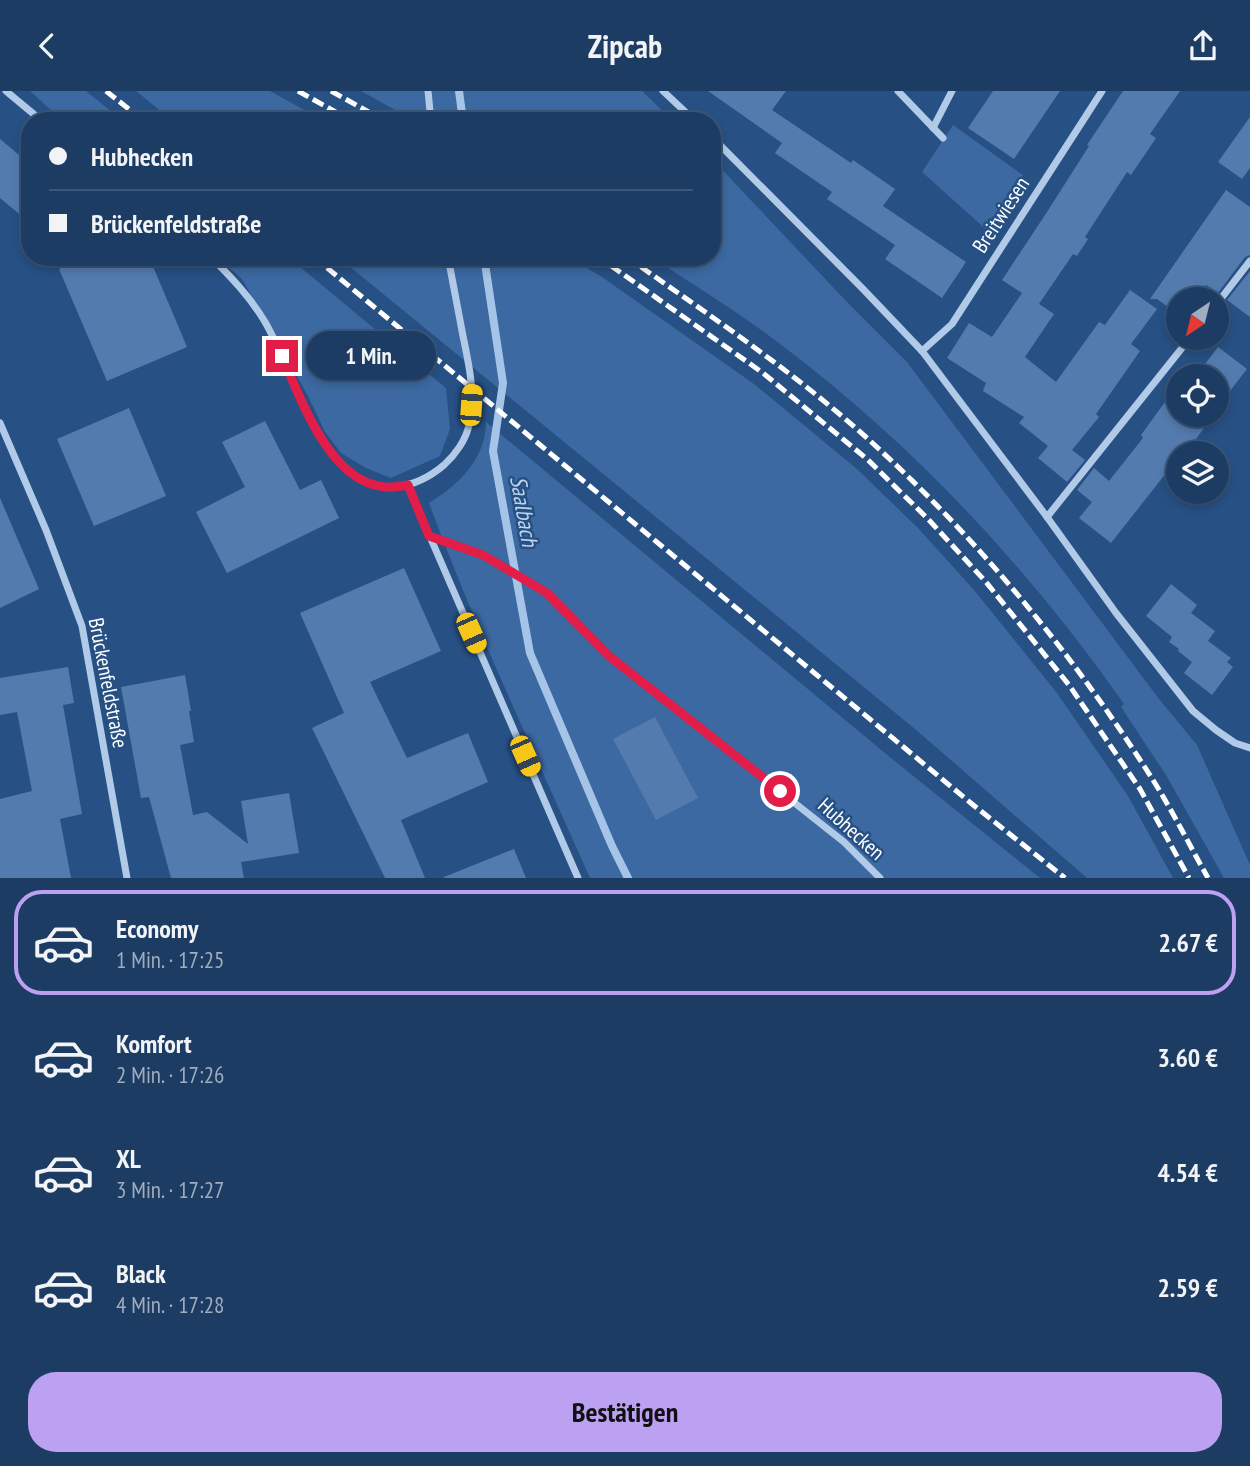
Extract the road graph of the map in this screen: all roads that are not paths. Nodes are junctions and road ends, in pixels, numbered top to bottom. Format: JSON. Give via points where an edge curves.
{"nodes":[{"id":1,"x":6,"y":91,"type":"edge"},
{"id":2,"x":428,"y":91,"type":"edge"},
{"id":3,"x":663,"y":91,"type":"edge"},
{"id":4,"x":898,"y":91,"type":"edge"},
{"id":5,"x":952,"y":91,"type":"edge"},
{"id":6,"x":1102,"y":91,"type":"edge"},
{"id":7,"x":31,"y":112,"type":"edge"},
{"id":8,"x":430,"y":112,"type":"edge"},
{"id":9,"x":685,"y":112,"type":"edge"},
{"id":10,"x":933,"y":128,"type":"junction"},
{"id":11,"x":943,"y":138,"type":"dead end"},
{"id":12,"x":721,"y":146,"type":"edge"},
{"id":13,"x":1250,"y":261,"type":"edge"},
{"id":14,"x":220,"y":266,"type":"edge"},
{"id":15,"x":450,"y":266,"type":"edge"},
{"id":16,"x":1229,"y":288,"type":"edge"},
{"id":17,"x":1180,"y":350,"type":"edge"},
{"id":18,"x":922,"y":351,"type":"junction"},
{"id":19,"x":0,"y":423,"type":"edge"},
{"id":20,"x":408,"y":485,"type":"junction"},
{"id":21,"x":1047,"y":517,"type":"junction"},
{"id":22,"x":429,"y":536,"type":"junction"},
{"id":23,"x":1250,"y":748,"type":"edge"},
{"id":24,"x":127,"y":878,"type":"edge"},
{"id":25,"x":578,"y":878,"type":"edge"},
{"id":26,"x":880,"y":878,"type":"edge"}],
"edges":[{"from":1,"to":7,"type":"street"},
{"from":2,"to":8,"type":"street"},
{"from":3,"to":9,"type":"street"},
{"from":4,"to":10,"type":"street"},
{"from":5,"to":10,"type":"street"},
{"from":6,"to":18,"type":"street","name":"Breitwiesen","via":[[952,324]]},
{"from":10,"to":11,"type":"street"},
{"from":12,"to":18,"type":"street"},
{"from":13,"to":16,"type":"street"},
{"from":14,"to":20,"type":"street","via":[[265,322],[331,453],[367,482],[385,488]]},
{"from":15,"to":20,"type":"street","via":[[472,384],[470,425],[444,464]]},
{"from":17,"to":21,"type":"street"},
{"from":18,"to":21,"type":"street"},
{"from":19,"to":24,"type":"street","name":"Brückenfeldstraße","via":[[82,627]]},
{"from":20,"to":22,"type":"street"},
{"from":21,"to":23,"type":"street","via":[[1193,711],[1235,743]]},
{"from":22,"to":25,"type":"street"},
{"from":22,"to":26,"type":"street","name":"Hubhecken","via":[[483,555],[547,593],[609,656],[844,842]]}]}
